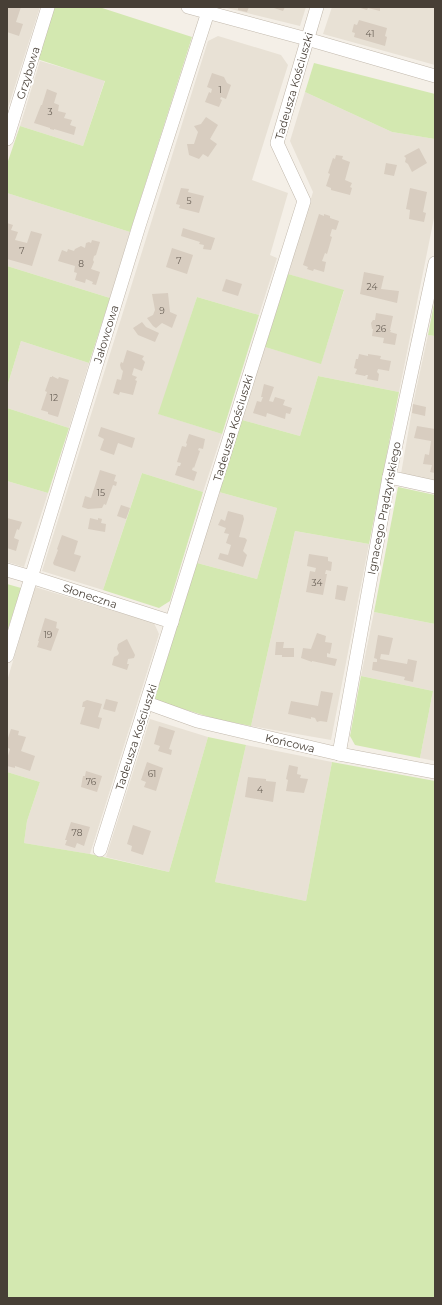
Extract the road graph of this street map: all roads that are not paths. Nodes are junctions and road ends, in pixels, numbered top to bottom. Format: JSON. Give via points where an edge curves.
{"nodes":[{"id":1,"x":48,"y":7,"type":"edge"},
{"id":2,"x":188,"y":7,"type":"edge"},
{"id":3,"x":317,"y":7,"type":"edge"},
{"id":4,"x":208,"y":12,"type":"junction"},
{"id":5,"x":307,"y":39,"type":"junction"},
{"id":6,"x":435,"y":76,"type":"edge"},
{"id":7,"x":7,"y":139,"type":"edge"},
{"id":8,"x":435,"y":263,"type":"edge"},
{"id":9,"x":388,"y":477,"type":"junction"},
{"id":10,"x":435,"y":487,"type":"edge"},
{"id":11,"x":7,"y":570,"type":"edge"},
{"id":12,"x":31,"y":577,"type":"junction"},
{"id":13,"x":172,"y":622,"type":"junction"},
{"id":14,"x":7,"y":656,"type":"edge"},
{"id":15,"x":147,"y":703,"type":"junction"},
{"id":16,"x":339,"y":754,"type":"junction"},
{"id":17,"x":435,"y":772,"type":"edge"},
{"id":18,"x":100,"y":850,"type":"dead end"}],
"edges":[{"from":1,"to":7,"type":"street","name":"Grzybowa"},
{"from":2,"to":4,"type":"street"},
{"from":3,"to":5,"type":"street","name":"Tadeusza Kościuszki"},
{"from":4,"to":5,"type":"street"},
{"from":4,"to":12,"type":"street","name":"Jałowcowa","via":[[136,234]]},
{"from":5,"to":6,"type":"street"},
{"from":5,"to":13,"type":"street","name":"Tadeusza Kościuszki","via":[[277,143],[304,201]]},
{"from":8,"to":9,"type":"street","name":"Ignacego Prądzyńskiego"},
{"from":9,"to":10,"type":"street"},
{"from":9,"to":16,"type":"street","name":"Ignacego Prądzyńskiego"},
{"from":11,"to":12,"type":"street","name":"Słoneczna"},
{"from":12,"to":13,"type":"street","name":"Słoneczna"},
{"from":12,"to":14,"type":"street","name":"Jałowcowa"},
{"from":13,"to":15,"type":"street","name":"Tadeusza Kościuszki"},
{"from":15,"to":16,"type":"street","name":"Końcowa","via":[[197,721]]},
{"from":15,"to":18,"type":"street","name":"Tadeusza Kościuszki"},
{"from":16,"to":17,"type":"street","name":"Końcowa"}]}
